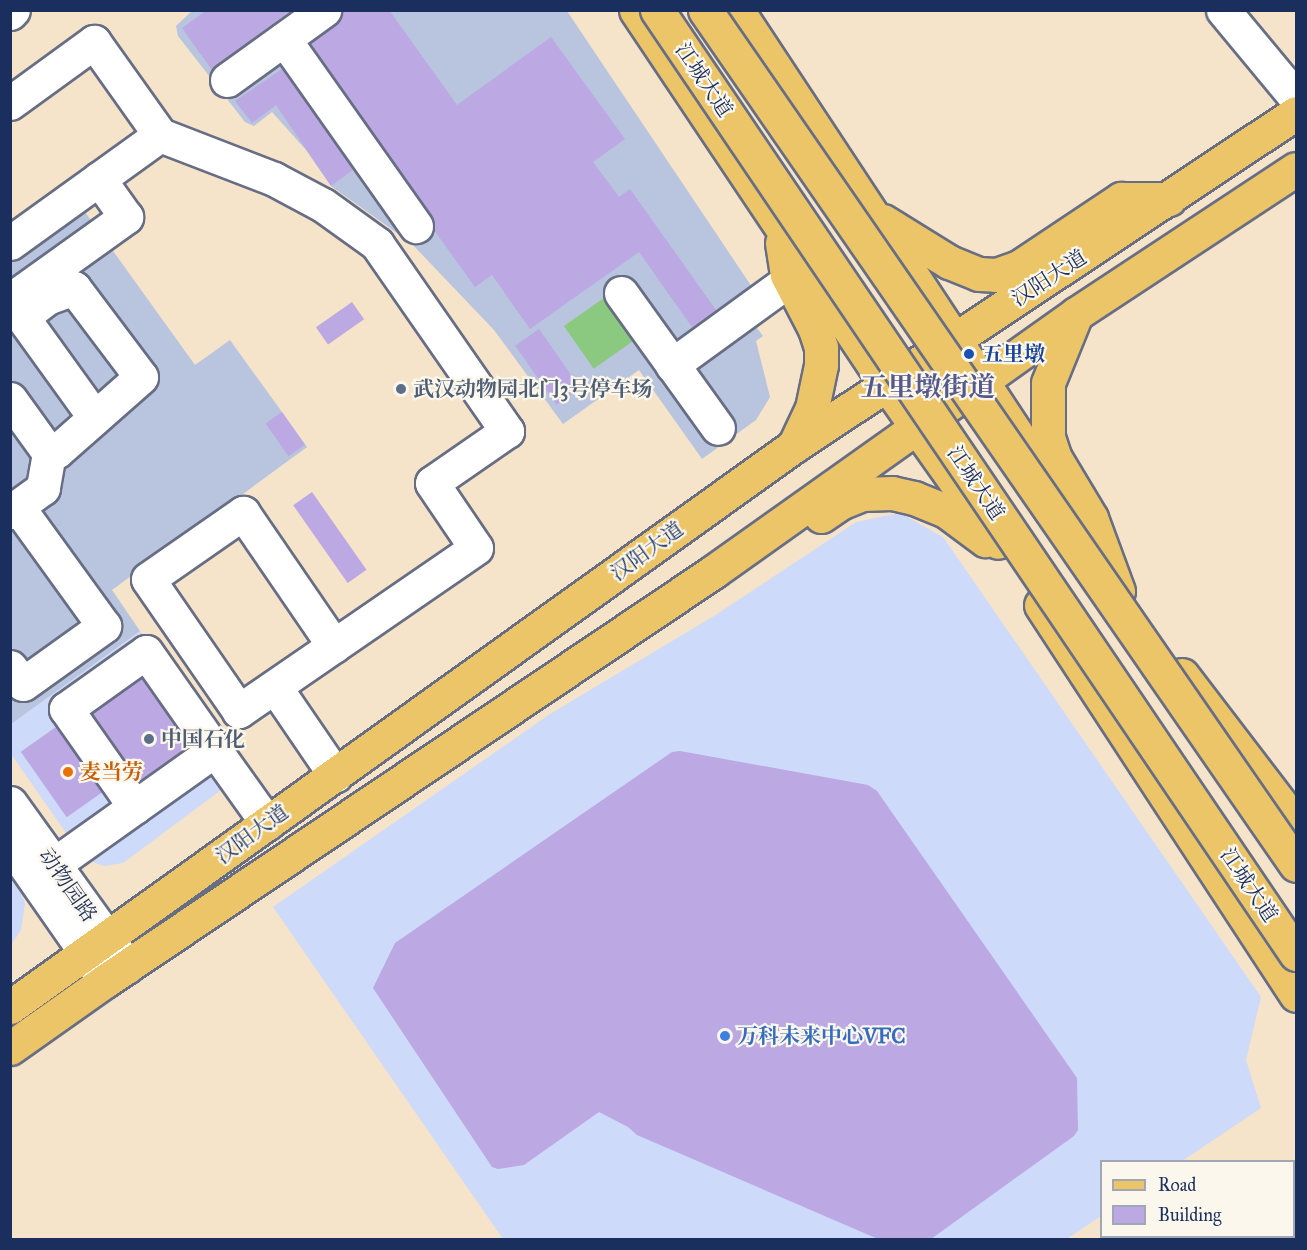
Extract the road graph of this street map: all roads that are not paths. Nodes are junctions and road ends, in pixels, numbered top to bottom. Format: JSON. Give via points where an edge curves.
{"nodes":[{"id":1,"x":324,"y":10,"type":"edge"},
{"id":2,"x":636,"y":10,"type":"edge"},
{"id":3,"x":657,"y":10,"type":"edge"},
{"id":4,"x":705,"y":10,"type":"edge"},
{"id":5,"x":737,"y":10,"type":"edge"},
{"id":6,"x":1222,"y":10,"type":"edge"},
{"id":7,"x":284,"y":39,"type":"junction"},
{"id":8,"x":227,"y":80,"type":"dead end"},
{"id":9,"x":1296,"y":98,"type":"edge"},
{"id":10,"x":10,"y":103,"type":"edge"},
{"id":11,"x":1296,"y":113,"type":"edge"},
{"id":12,"x":160,"y":135,"type":"junction"},
{"id":13,"x":1296,"y":170,"type":"edge"},
{"id":14,"x":99,"y":179,"type":"junction"},
{"id":15,"x":1169,"y":199,"type":"junction"},
{"id":16,"x":872,"y":213,"type":"junction"},
{"id":17,"x":778,"y":223,"type":"junction"},
{"id":18,"x":416,"y":226,"type":"dead end"},
{"id":19,"x":10,"y":243,"type":"edge"},
{"id":20,"x":789,"y":280,"type":"junction"},
{"id":21,"x":621,"y":293,"type":"dead end"},
{"id":22,"x":14,"y":305,"type":"edge"},
{"id":23,"x":1076,"y":314,"type":"junction"},
{"id":24,"x":956,"y":339,"type":"junction"},
{"id":25,"x":672,"y":365,"type":"junction"},
{"id":26,"x":983,"y":380,"type":"junction"},
{"id":27,"x":887,"y":385,"type":"junction"},
{"id":28,"x":13,"y":409,"type":"edge"},
{"id":29,"x":95,"y":418,"type":"junction"},
{"id":30,"x":917,"y":426,"type":"junction"},
{"id":31,"x":718,"y":428,"type":"dead end"},
{"id":32,"x":794,"y":446,"type":"junction"},
{"id":33,"x":50,"y":453,"type":"junction"},
{"id":34,"x":14,"y":509,"type":"edge"},
{"id":35,"x":1015,"y":565,"type":"junction"},
{"id":36,"x":713,"y":572,"type":"junction"},
{"id":37,"x":1118,"y":591,"type":"junction"},
{"id":38,"x":334,"y":646,"type":"junction"},
{"id":39,"x":10,"y":667,"type":"edge"},
{"id":40,"x":284,"y":681,"type":"junction"},
{"id":41,"x":215,"y":750,"type":"junction"},
{"id":42,"x":344,"y":768,"type":"junction"},
{"id":43,"x":10,"y":803,"type":"edge"},
{"id":44,"x":135,"y":807,"type":"junction"},
{"id":45,"x":267,"y":823,"type":"junction"},
{"id":46,"x":1296,"y":824,"type":"edge"},
{"id":47,"x":10,"y":844,"type":"edge"},
{"id":48,"x":53,"y":865,"type":"junction"},
{"id":49,"x":1296,"y":865,"type":"edge"},
{"id":50,"x":96,"y":945,"type":"junction"},
{"id":51,"x":1296,"y":954,"type":"edge"},
{"id":52,"x":116,"y":973,"type":"junction"},
{"id":53,"x":1296,"y":995,"type":"edge"},
{"id":54,"x":10,"y":1007,"type":"edge"},
{"id":55,"x":10,"y":1048,"type":"edge"}],
"edges":[{"from":1,"to":7,"type":"street"},
{"from":2,"to":17,"type":"main road","name":"江城大道"},
{"from":3,"to":51,"type":"main road","name":"江城大道","bridge":true},
{"from":4,"to":49,"type":"main road","name":"江城大道","bridge":true},
{"from":5,"to":16,"type":"main road"},
{"from":6,"to":9,"type":"street"},
{"from":7,"to":8,"type":"street"},
{"from":7,"to":18,"type":"street"},
{"from":10,"to":12,"type":"street","via":[[94,42]]},
{"from":11,"to":15,"type":"main road","name":"汉阳大道"},
{"from":12,"to":14,"type":"street"},
{"from":12,"to":38,"type":"street","via":[[274,179],[323,205],[377,244],[507,431],[432,483],[476,548]]},
{"from":13,"to":23,"type":"main road","name":"汉阳大道"},
{"from":14,"to":19,"type":"street"},
{"from":14,"to":22,"type":"street","via":[[126,217]]},
{"from":15,"to":16,"type":"main road","via":[[1121,199],[1019,267],[996,275],[979,274],[949,262]]},
{"from":15,"to":24,"type":"main road","name":"汉阳大道"},
{"from":16,"to":24,"type":"main road"},
{"from":17,"to":20,"type":"main road"},
{"from":17,"to":27,"type":"main road","name":"江城大道"},
{"from":20,"to":25,"type":"street"},
{"from":20,"to":32,"type":"main road","via":[[821,347],[812,408]]},
{"from":21,"to":25,"type":"street"},
{"from":22,"to":29,"type":"street"},
{"from":22,"to":29,"type":"street","via":[[74,288],[141,377]]},
{"from":23,"to":26,"type":"main road","name":"汉阳大道"},
{"from":23,"to":37,"type":"main road","via":[[1048,382],[1048,437],[1055,458],[1091,518]]},
{"from":24,"to":26,"type":"main road"},
{"from":24,"to":27,"type":"main road","name":"汉阳大道"},
{"from":25,"to":31,"type":"street"},
{"from":26,"to":30,"type":"main road","name":"汉阳大道"},
{"from":26,"to":37,"type":"main road"},
{"from":27,"to":30,"type":"main road","name":"江城大道"},
{"from":27,"to":32,"type":"main road","name":"汉阳大道"},
{"from":28,"to":33,"type":"street"},
{"from":29,"to":33,"type":"street"},
{"from":30,"to":35,"type":"main road","name":"江城大道"},
{"from":30,"to":36,"type":"main road","name":"汉阳大道"},
{"from":32,"to":42,"type":"main road","name":"汉阳大道"},
{"from":33,"to":34,"type":"street","via":[[44,488]]},
{"from":34,"to":39,"type":"street","via":[[104,626],[23,684]]},
{"from":35,"to":36,"type":"main road","via":[[946,511],[892,493],[862,494],[840,503],[781,543]]},
{"from":35,"to":53,"type":"main road","name":"江城大道"},
{"from":36,"to":52,"type":"main road","name":"汉阳大道"},
{"from":37,"to":46,"type":"main road"},
{"from":38,"to":40,"type":"street"},
{"from":38,"to":40,"type":"street","via":[[243,513],[148,579],[239,711]]},
{"from":40,"to":42,"type":"street"},
{"from":41,"to":44,"type":"street"},
{"from":41,"to":44,"type":"street","via":[[146,652],[84,696],[66,709]]},
{"from":41,"to":45,"type":"street"},
{"from":42,"to":45,"type":"main road","name":"汉阳大道"},
{"from":43,"to":48,"type":"street","name":"动物园路"},
{"from":44,"to":48,"type":"street"},
{"from":45,"to":50,"type":"main road","name":"汉阳大道"},
{"from":47,"to":50,"type":"street","name":"动物园路"},
{"from":48,"to":50,"type":"street","name":"动物园路"},
{"from":50,"to":52,"type":"street","name":"动物园路"},
{"from":50,"to":54,"type":"main road","name":"汉阳大道"},
{"from":52,"to":55,"type":"main road","name":"汉阳大道"}]}
